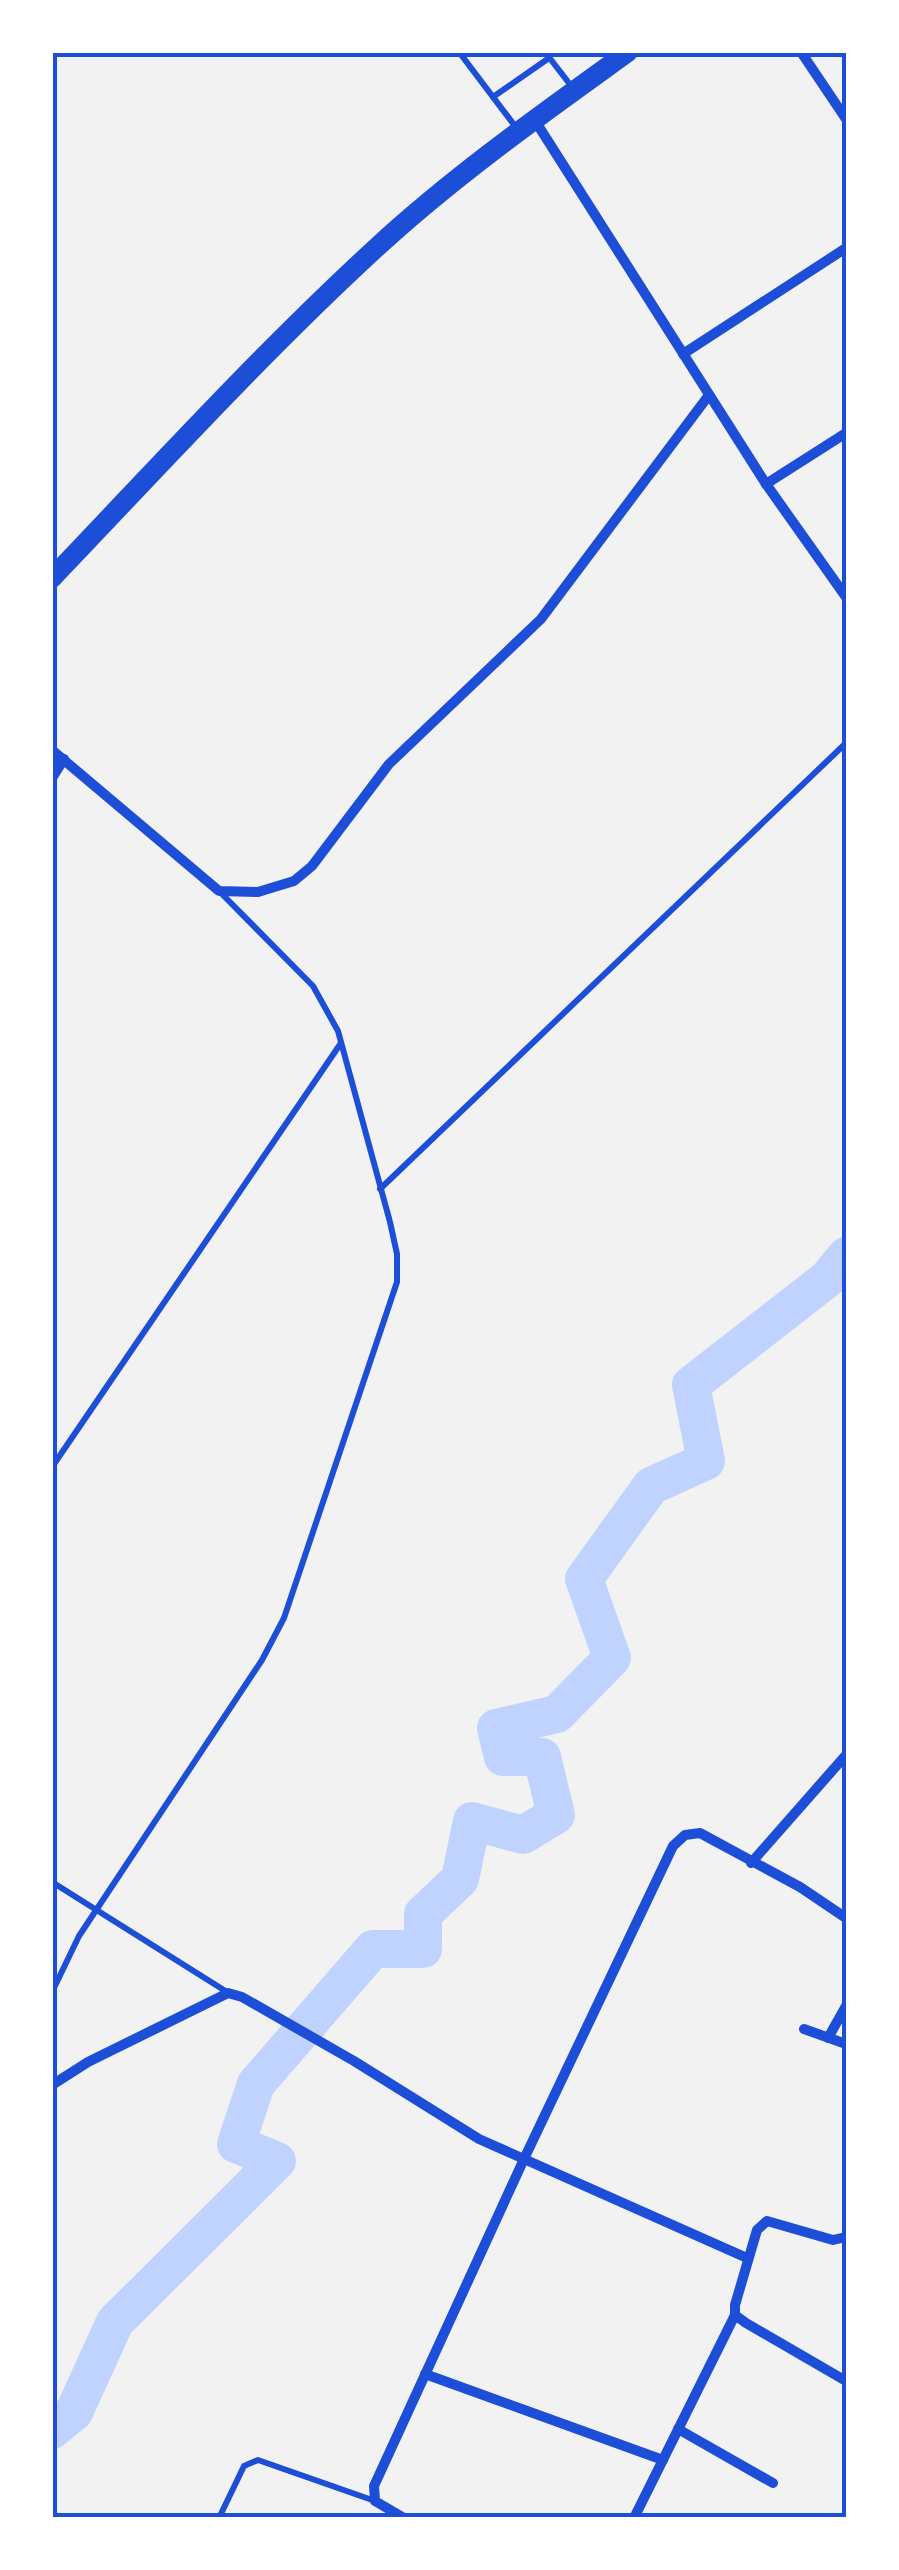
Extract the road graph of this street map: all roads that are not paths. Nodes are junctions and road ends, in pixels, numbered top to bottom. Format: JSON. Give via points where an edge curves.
{"nodes":[{"id":1,"x":459,"y":52,"type":"edge"},
{"id":2,"x":628,"y":52,"type":"edge"},
{"id":3,"x":801,"y":52,"type":"edge"},
{"id":4,"x":547,"y":55,"type":"edge"},
{"id":5,"x":575,"y":90,"type":"junction"},
{"id":6,"x":493,"y":97,"type":"junction"},
{"id":7,"x":846,"y":119,"type":"edge"},
{"id":8,"x":526,"y":125,"type":"junction"},
{"id":9,"x":846,"y":248,"type":"edge"},
{"id":10,"x":683,"y":354,"type":"junction"},
{"id":11,"x":709,"y":395,"type":"junction"},
{"id":12,"x":846,"y":433,"type":"edge"},
{"id":13,"x":766,"y":484,"type":"junction"},
{"id":14,"x":52,"y":578,"type":"edge"},
{"id":15,"x":846,"y":597,"type":"edge"},
{"id":16,"x":846,"y":743,"type":"edge"},
{"id":17,"x":52,"y":750,"type":"edge"},
{"id":18,"x":64,"y":759,"type":"junction"},
{"id":19,"x":52,"y":778,"type":"edge"},
{"id":20,"x":220,"y":892,"type":"junction"},
{"id":21,"x":341,"y":1043,"type":"junction"},
{"id":22,"x":380,"y":1189,"type":"junction"},
{"id":23,"x":52,"y":1467,"type":"edge"},
{"id":24,"x":846,"y":1755,"type":"edge"},
{"id":25,"x":751,"y":1863,"type":"junction"},
{"id":26,"x":52,"y":1882,"type":"edge"},
{"id":27,"x":97,"y":1908,"type":"junction"},
{"id":28,"x":846,"y":1918,"type":"edge"},
{"id":29,"x":52,"y":1992,"type":"edge"},
{"id":30,"x":228,"y":1993,"type":"junction"},
{"id":31,"x":846,"y":2006,"type":"edge"},
{"id":32,"x":804,"y":2029,"type":"dead end"},
{"id":33,"x":828,"y":2038,"type":"junction"},
{"id":34,"x":846,"y":2044,"type":"edge"},
{"id":35,"x":52,"y":2085,"type":"edge"},
{"id":36,"x":524,"y":2159,"type":"junction"},
{"id":37,"x":846,"y":2237,"type":"edge"},
{"id":38,"x":747,"y":2258,"type":"junction"},
{"id":39,"x":735,"y":2316,"type":"junction"},
{"id":40,"x":425,"y":2374,"type":"junction"},
{"id":41,"x":846,"y":2381,"type":"edge"},
{"id":42,"x":678,"y":2429,"type":"junction"},
{"id":43,"x":663,"y":2460,"type":"junction"},
{"id":44,"x":773,"y":2483,"type":"dead end"},
{"id":45,"x":375,"y":2501,"type":"junction"},
{"id":46,"x":219,"y":2518,"type":"edge"},
{"id":47,"x":404,"y":2518,"type":"edge"},
{"id":48,"x":634,"y":2518,"type":"edge"}],
"edges":[{"from":1,"to":6,"type":"lane"},
{"from":2,"to":5,"type":"highway"},
{"from":3,"to":7,"type":"street"},
{"from":4,"to":5,"type":"lane"},
{"from":4,"to":6,"type":"lane"},
{"from":5,"to":8,"type":"highway"},
{"from":6,"to":8,"type":"lane"},
{"from":8,"to":10,"type":"street"},
{"from":8,"to":14,"type":"highway","via":[[378,246]]},
{"from":9,"to":10,"type":"street"},
{"from":10,"to":11,"type":"street"},
{"from":11,"to":13,"type":"street"},
{"from":11,"to":20,"type":"street","via":[[541,619],[389,764],[312,866],[277,888]]},
{"from":12,"to":13,"type":"street"},
{"from":13,"to":15,"type":"street"},
{"from":16,"to":22,"type":"lane"},
{"from":17,"to":18,"type":"street"},
{"from":18,"to":19,"type":"street"},
{"from":18,"to":20,"type":"street"},
{"from":20,"to":21,"type":"lane","via":[[313,986]]},
{"from":21,"to":22,"type":"lane"},
{"from":21,"to":23,"type":"lane"},
{"from":22,"to":27,"type":"lane","via":[[397,1254],[397,1282],[296,1590],[262,1660]]},
{"from":24,"to":25,"type":"street"},
{"from":25,"to":28,"type":"street"},
{"from":25,"to":36,"type":"street","via":[[700,1833],[673,1846]]},
{"from":26,"to":27,"type":"lane"},
{"from":27,"to":29,"type":"lane"},
{"from":27,"to":30,"type":"lane"},
{"from":30,"to":35,"type":"street"},
{"from":30,"to":36,"type":"street"},
{"from":31,"to":33,"type":"street"},
{"from":32,"to":33,"type":"street"},
{"from":33,"to":34,"type":"street"},
{"from":36,"to":38,"type":"street"},
{"from":36,"to":40,"type":"street"},
{"from":37,"to":38,"type":"street","via":[[833,2240],[766,2221]]},
{"from":38,"to":39,"type":"street"},
{"from":39,"to":41,"type":"street"},
{"from":39,"to":42,"type":"street"},
{"from":40,"to":43,"type":"street"},
{"from":40,"to":45,"type":"street","via":[[374,2486]]},
{"from":42,"to":43,"type":"street"},
{"from":42,"to":44,"type":"street"},
{"from":43,"to":48,"type":"street"},
{"from":45,"to":46,"type":"lane","via":[[258,2460],[244,2466]]},
{"from":45,"to":47,"type":"street"}]}
